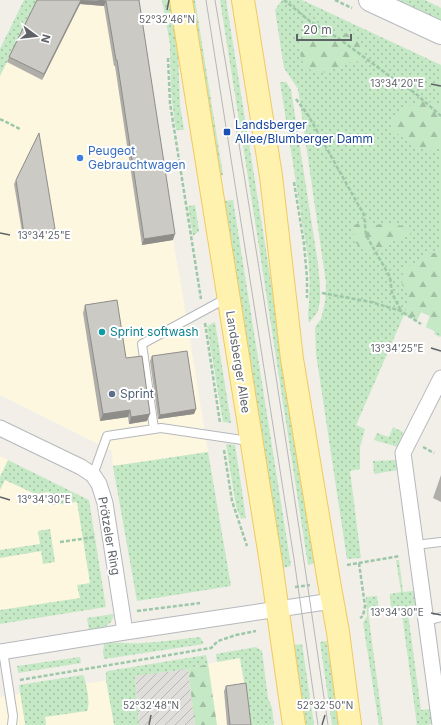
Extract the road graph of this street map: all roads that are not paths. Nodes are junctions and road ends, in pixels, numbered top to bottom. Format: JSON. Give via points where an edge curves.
{"nodes":[{"id":1,"x":181,"y":0,"type":"edge"},
{"id":2,"x":243,"y":0,"type":"edge"},
{"id":3,"x":370,"y":0,"type":"edge"},
{"id":4,"x":441,"y":33,"type":"edge"},
{"id":5,"x":228,"y":298,"type":"junction"},
{"id":6,"x":441,"y":378,"type":"edge"},
{"id":7,"x":0,"y":428,"type":"edge"},
{"id":8,"x":154,"y":429,"type":"junction"},
{"id":9,"x":251,"y":441,"type":"junction"},
{"id":10,"x":93,"y":475,"type":"junction"},
{"id":11,"x":441,"y":542,"type":"edge"},
{"id":12,"x":416,"y":550,"type":"junction"},
{"id":13,"x":332,"y":601,"type":"junction"},
{"id":14,"x":278,"y":610,"type":"junction"},
{"id":15,"x":434,"y":619,"type":"edge"},
{"id":16,"x":125,"y":632,"type":"junction"},
{"id":17,"x":1,"y":652,"type":"edge"},
{"id":18,"x":12,"y":725,"type":"edge"},
{"id":19,"x":294,"y":725,"type":"edge"},
{"id":20,"x":350,"y":725,"type":"edge"},
{"id":21,"x":440,"y":725,"type":"edge"}],
"edges":[{"from":1,"to":5,"type":"main road","name":"Landsberger Allee"},
{"from":2,"to":13,"type":"main road","via":[[271,176],[292,359]]},
{"from":3,"to":4,"type":"main road"},
{"from":5,"to":8,"type":"lane","via":[[142,344]]},
{"from":5,"to":9,"type":"main road","name":"Landsberger Allee"},
{"from":6,"to":12,"type":"street","via":[[403,453]]},
{"from":7,"to":10,"type":"street"},
{"from":8,"to":9,"type":"lane"},
{"from":8,"to":10,"type":"lane","via":[[107,436]]},
{"from":9,"to":14,"type":"main road","name":"Landsberger Allee"},
{"from":10,"to":16,"type":"street","name":"Prötzeler Ring","via":[[105,503]]},
{"from":11,"to":12,"type":"lane"},
{"from":12,"to":15,"type":"street"},
{"from":13,"to":14,"type":"street"},
{"from":13,"to":20,"type":"main road"},
{"from":14,"to":16,"type":"street"},
{"from":14,"to":19,"type":"main road","name":"Landsberger Allee"},
{"from":15,"to":21,"type":"street"},
{"from":16,"to":17,"type":"street"},
{"from":17,"to":18,"type":"lane","via":[[8,682]]}]}
